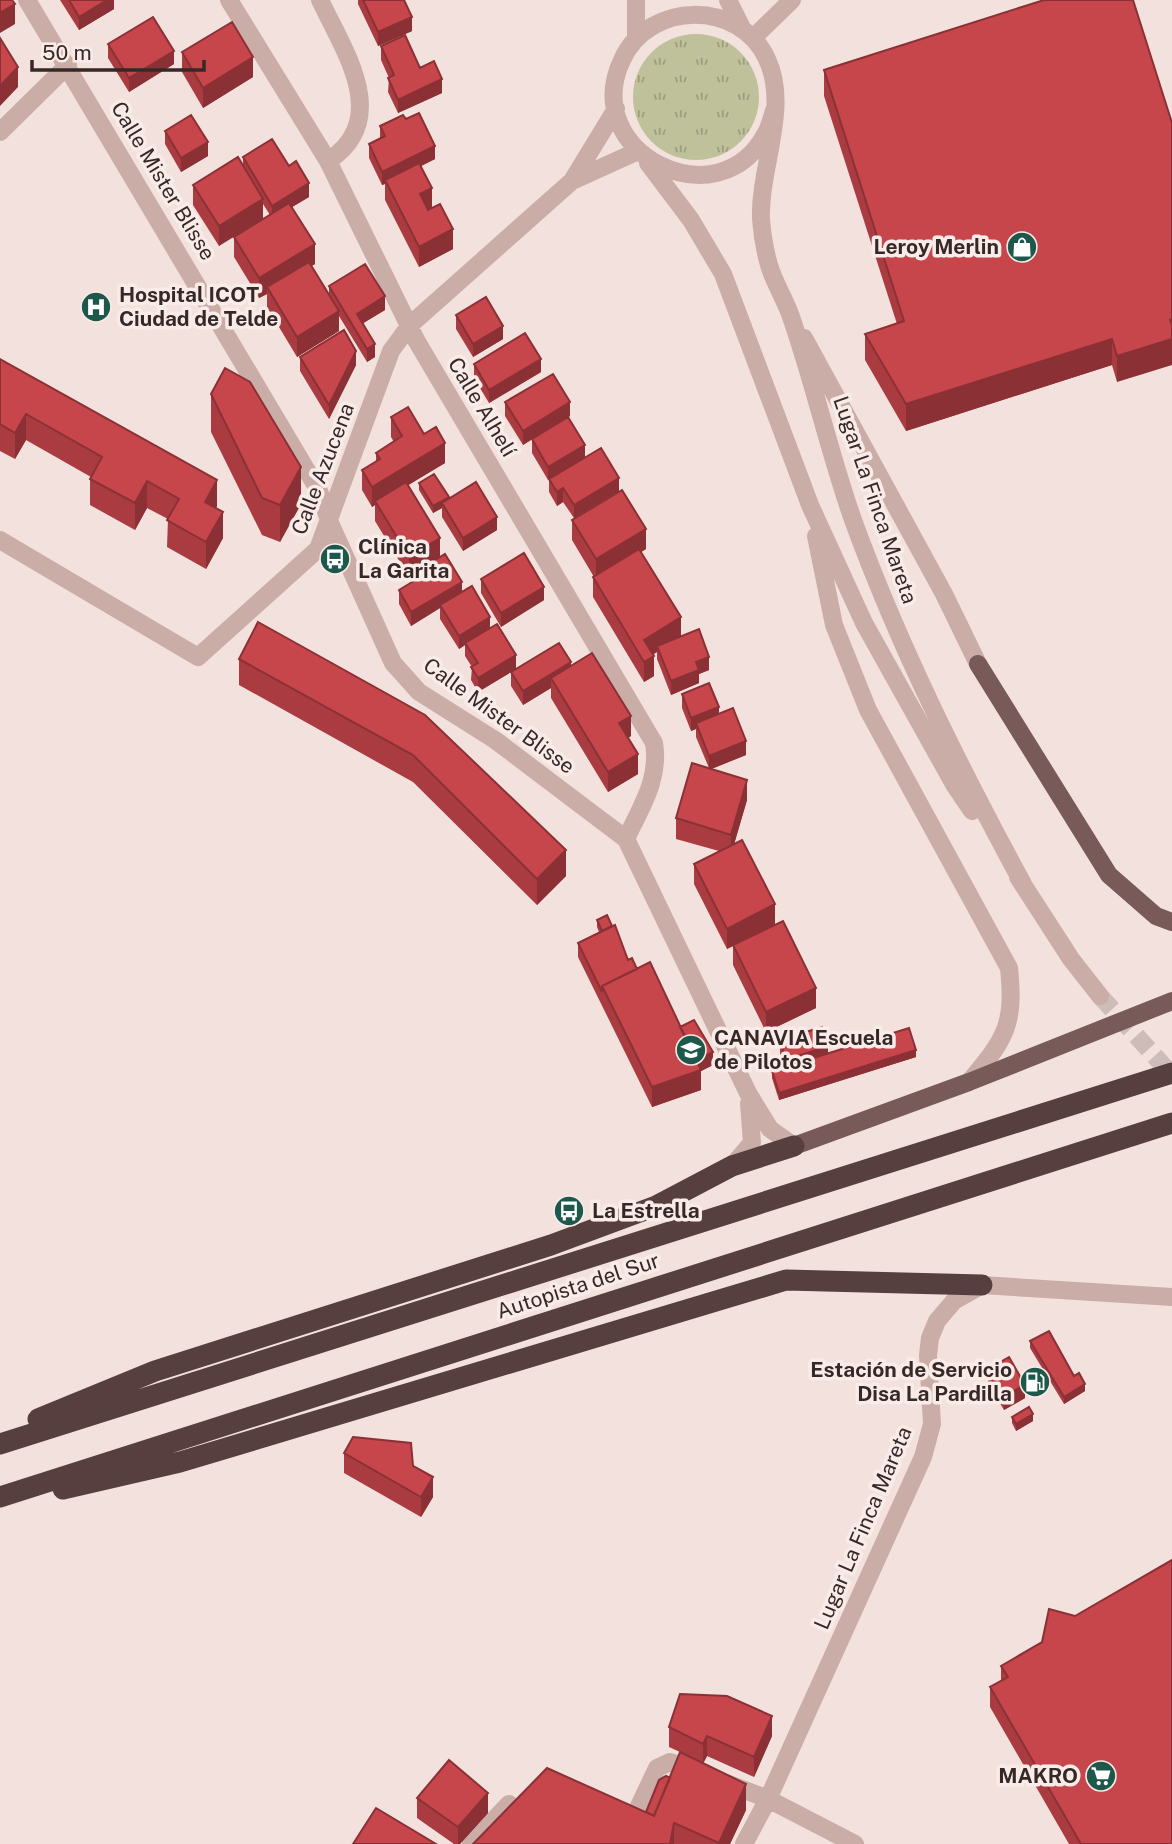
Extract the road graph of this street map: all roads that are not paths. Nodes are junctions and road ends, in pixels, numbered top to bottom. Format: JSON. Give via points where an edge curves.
{"nodes":[{"id":1,"x":27,"y":0,"type":"edge"},
{"id":2,"x":229,"y":0,"type":"edge"},
{"id":3,"x":320,"y":0,"type":"edge"},
{"id":4,"x":636,"y":0,"type":"edge"},
{"id":5,"x":728,"y":0,"type":"edge"},
{"id":6,"x":792,"y":0,"type":"edge"},
{"id":7,"x":748,"y":34,"type":"junction"},
{"id":8,"x":636,"y":39,"type":"junction"},
{"id":9,"x":68,"y":65,"type":"junction"},
{"id":10,"x":775,"y":108,"type":"junction"},
{"id":11,"x":616,"y":109,"type":"junction"},
{"id":12,"x":0,"y":132,"type":"edge"},
{"id":13,"x":641,"y":154,"type":"junction"},
{"id":14,"x":328,"y":161,"type":"junction"},
{"id":15,"x":572,"y":181,"type":"junction"},
{"id":16,"x":790,"y":314,"type":"junction"},
{"id":17,"x":410,"y":325,"type":"junction"},
{"id":18,"x":810,"y":505,"type":"junction"},
{"id":19,"x":330,"y":523,"type":"junction"},
{"id":20,"x":0,"y":541,"type":"edge"},
{"id":21,"x":978,"y":664,"type":"joint"},
{"id":22,"x":626,"y":839,"type":"junction"},
{"id":23,"x":1023,"y":884,"type":"junction"},
{"id":24,"x":1172,"y":922,"type":"edge"},
{"id":25,"x":1100,"y":996,"type":"tunnel mouth"},
{"id":26,"x":1172,"y":1001,"type":"edge"},
{"id":27,"x":1172,"y":1073,"type":"edge"},
{"id":28,"x":969,"y":1082,"type":"junction"},
{"id":29,"x":748,"y":1093,"type":"junction"},
{"id":30,"x":1172,"y":1123,"type":"edge"},
{"id":31,"x":794,"y":1146,"type":"junction"},
{"id":32,"x":732,"y":1166,"type":"junction"},
{"id":33,"x":982,"y":1285,"type":"junction"},
{"id":34,"x":1172,"y":1297,"type":"edge"},
{"id":35,"x":0,"y":1434,"type":"edge"},
{"id":36,"x":0,"y":1444,"type":"edge"},
{"id":37,"x":0,"y":1497,"type":"edge"},
{"id":38,"x":0,"y":1504,"type":"edge"},
{"id":39,"x":768,"y":1799,"type":"junction"},
{"id":40,"x":509,"y":1804,"type":"edge"},
{"id":41,"x":607,"y":1809,"type":"edge"},
{"id":42,"x":471,"y":1844,"type":"edge"},
{"id":43,"x":744,"y":1844,"type":"edge"},
{"id":44,"x":855,"y":1844,"type":"edge"}],
"edges":[{"from":1,"to":9,"type":"street","name":"Calle Mister Blisse"},
{"from":2,"to":14,"type":"street","name":"Calle Alhelí"},
{"from":3,"to":14,"type":"street","via":[[359,85],[362,104],[346,149]]},
{"from":4,"to":8,"type":"street","name":"Lugar La Finca Mareta"},
{"from":5,"to":7,"type":"street","name":"Lugar La Finca Mareta"},
{"from":6,"to":7,"type":"street"},
{"from":7,"to":8,"type":"street","name":"Lugar La Finca Mareta","via":[[723,18],[688,15],[655,24]]},
{"from":7,"to":10,"type":"street","name":"Lugar La Finca Mareta","via":[[767,59],[775,83]]},
{"from":8,"to":11,"type":"street","name":"Lugar La Finca Mareta","via":[[622,60],[615,84]]},
{"from":9,"to":12,"type":"street"},
{"from":9,"to":19,"type":"street","name":"Calle Mister Blisse","via":[[319,491]]},
{"from":10,"to":13,"type":"street","name":"Lugar La Finca Mareta","via":[[766,135],[748,156],[724,170],[696,176],[677,173]]},
{"from":10,"to":16,"type":"street","name":"Lugar La Finca Mareta","via":[[761,219],[769,264]]},
{"from":11,"to":13,"type":"street","name":"Lugar La Finca Mareta","via":[[624,133]]},
{"from":11,"to":15,"type":"street","name":"Calle Azucena"},
{"from":13,"to":15,"type":"street","name":"Calle Azucena"},
{"from":13,"to":18,"type":"street","name":"Lugar La Finca Mareta","via":[[691,220],[723,274]]},
{"from":14,"to":17,"type":"street","name":"Calle Alhelí"},
{"from":15,"to":17,"type":"street","name":"Calle Azucena"},
{"from":16,"to":21,"type":"street"},
{"from":16,"to":23,"type":"street","name":"Lugar La Finca Mareta","via":[[852,517],[897,633],[963,773]]},
{"from":17,"to":19,"type":"street","name":"Calle Azucena","via":[[391,351]]},
{"from":17,"to":22,"type":"street","name":"Calle Alhelí","via":[[654,743],[657,763],[653,780]]},
{"from":18,"to":23,"type":"street","name":"Lugar La Finca Mareta","via":[[864,623],[906,700],[955,786]]},
{"from":18,"to":28,"type":"street","via":[[834,625],[868,710],[1009,968],[1012,1002],[1005,1035]]},
{"from":19,"to":20,"type":"street","name":"Calle Azucena","via":[[318,550],[198,656]]},
{"from":19,"to":22,"type":"street","name":"Calle Mister Blisse","via":[[393,663],[419,692],[495,740]]},
{"from":21,"to":24,"type":"main road","via":[[1109,875],[1156,916]]},
{"from":22,"to":29,"type":"street","name":"Calle Mister Blisse"},
{"from":23,"to":25,"type":"street","name":"Lugar La Finca Mareta"},
{"from":26,"to":28,"type":"main road"},
{"from":27,"to":36,"type":"highway","name":"Autopista del Sur"},
{"from":28,"to":31,"type":"main road"},
{"from":29,"to":31,"type":"street","name":"Calle Mister Blisse","via":[[770,1129]]},
{"from":29,"to":32,"type":"street","name":"Calle Mister Blisse","via":[[752,1143]]},
{"from":30,"to":37,"type":"highway","name":"Autopista del Sur"},
{"from":31,"to":32,"type":"highway"},
{"from":32,"to":35,"type":"highway","via":[[656,1206],[551,1245],[155,1371]]},
{"from":33,"to":34,"type":"street"},
{"from":33,"to":38,"type":"highway","via":[[786,1280],[180,1462]]},
{"from":33,"to":39,"type":"street","name":"Lugar La Finca Mareta","via":[[954,1301],[937,1321],[928,1355],[932,1424],[923,1457]]},
{"from":39,"to":41,"type":"street","via":[[670,1762],[657,1768],[632,1821]]},
{"from":39,"to":43,"type":"street","name":"Lugar La Finca Mareta"},
{"from":39,"to":44,"type":"street"},
{"from":40,"to":42,"type":"street"}]}
